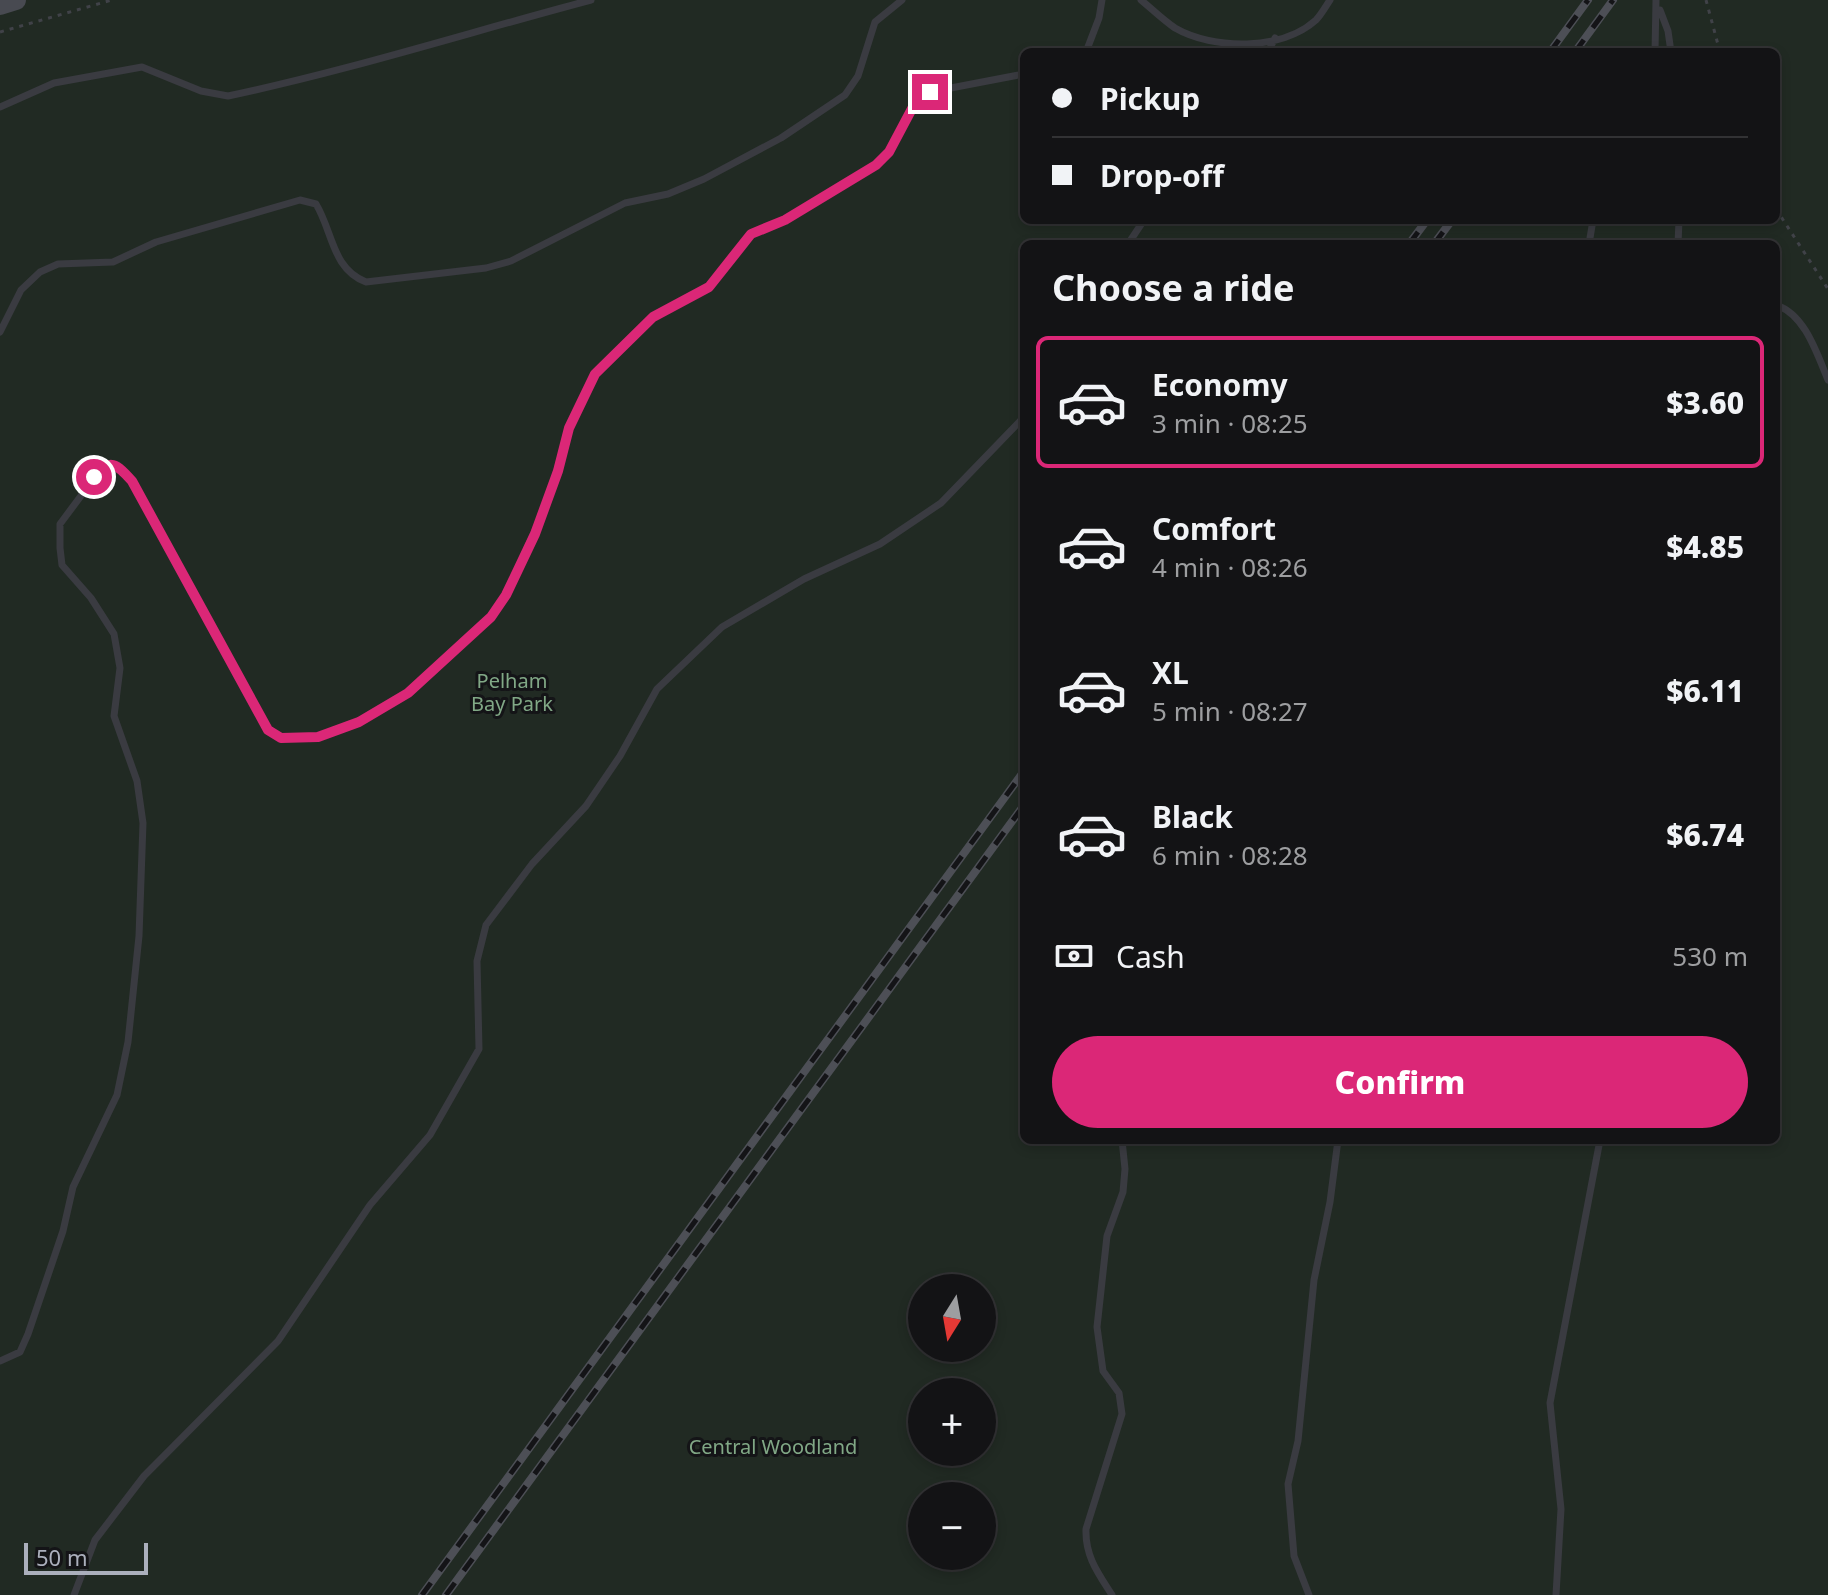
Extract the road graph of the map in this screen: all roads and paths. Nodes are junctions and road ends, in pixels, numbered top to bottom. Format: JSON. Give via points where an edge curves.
{"nodes":[{"id":1,"x":16,"y":0,"type":"edge"},
{"id":2,"x":112,"y":0,"type":"edge"},
{"id":3,"x":591,"y":0,"type":"edge"},
{"id":4,"x":902,"y":0,"type":"edge"},
{"id":5,"x":1102,"y":0,"type":"edge"},
{"id":6,"x":1141,"y":0,"type":"edge"},
{"id":7,"x":1330,"y":0,"type":"edge"},
{"id":8,"x":1706,"y":0,"type":"edge"},
{"id":9,"x":1656,"y":2,"type":"edge"},
{"id":10,"x":0,"y":5,"type":"edge"},
{"id":11,"x":0,"y":32,"type":"edge"},
{"id":12,"x":1275,"y":38,"type":"junction"},
{"id":13,"x":1088,"y":48,"type":"edge"},
{"id":14,"x":1234,"y":48,"type":"edge"},
{"id":15,"x":1242,"y":48,"type":"edge"},
{"id":16,"x":1270,"y":48,"type":"edge"},
{"id":17,"x":1655,"y":48,"type":"edge"},
{"id":18,"x":1670,"y":48,"type":"edge"},
{"id":19,"x":1719,"y":48,"type":"edge"},
{"id":20,"x":1020,"y":75,"type":"edge"},
{"id":21,"x":0,"y":107,"type":"edge"},
{"id":22,"x":1780,"y":215,"type":"edge"},
{"id":23,"x":1828,"y":289,"type":"edge"},
{"id":24,"x":1780,"y":306,"type":"edge"},
{"id":25,"x":0,"y":332,"type":"edge"},
{"id":26,"x":1828,"y":380,"type":"edge"},
{"id":27,"x":1020,"y":421,"type":"edge"},
{"id":28,"x":1122,"y":1144,"type":"edge"},
{"id":29,"x":1337,"y":1144,"type":"edge"},
{"id":30,"x":1599,"y":1144,"type":"edge"},
{"id":31,"x":0,"y":1361,"type":"edge"},
{"id":32,"x":74,"y":1595,"type":"edge"},
{"id":33,"x":1112,"y":1595,"type":"edge"},
{"id":34,"x":1309,"y":1595,"type":"edge"},
{"id":35,"x":1556,"y":1595,"type":"edge"}],
"edges":[{"from":1,"to":10,"type":"main road"},
{"from":2,"to":11,"type":"path"},
{"from":3,"to":21,"type":"lane","via":[[228,96],[142,67],[54,83]]},
{"from":4,"to":25,"type":"lane","via":[[875,22],[858,76],[845,95],[781,138],[668,194],[625,203],[511,261],[366,282],[350,276],[334,252],[316,204],[300,200],[156,242],[113,262],[58,264],[21,290]]},
{"from":5,"to":13,"type":"lane"},
{"from":6,"to":14,"type":"lane","via":[[1176,28]]},
{"from":7,"to":12,"type":"lane","via":[[1316,20]]},
{"from":8,"to":19,"type":"path"},
{"from":9,"to":17,"type":"lane"},
{"from":9,"to":18,"type":"lane"},
{"from":12,"to":15,"type":"lane"},
{"from":12,"to":16,"type":"lane"},
{"from":20,"to":31,"type":"lane","via":[[930,92],[915,103],[889,152],[876,165],[785,220],[751,234],[709,287],[653,317],[595,374],[569,428],[535,534],[491,617],[408,693],[359,722],[318,737],[281,738],[268,730],[132,481],[111,463],[94,477],[60,524],[60,548],[62,565],[114,634],[120,668],[114,716],[137,781],[143,823],[128,1042],[117,1095],[73,1187],[28,1334],[20,1352]]},
{"from":22,"to":23,"type":"path"},
{"from":24,"to":26,"type":"lane","via":[[1802,326]]},
{"from":27,"to":32,"type":"lane","via":[[941,503],[880,544],[804,579],[722,627],[657,689],[586,806],[532,864],[486,925],[477,961],[479,1049],[430,1135],[370,1205],[278,1341],[144,1476],[95,1540]]},
{"from":28,"to":33,"type":"lane","via":[[1123,1192],[1107,1236],[1097,1327],[1103,1371],[1119,1393],[1122,1414],[1085,1544]]},
{"from":29,"to":34,"type":"lane","via":[[1288,1484],[1294,1556]]},
{"from":30,"to":35,"type":"lane","via":[[1550,1403],[1561,1509]]}]}
